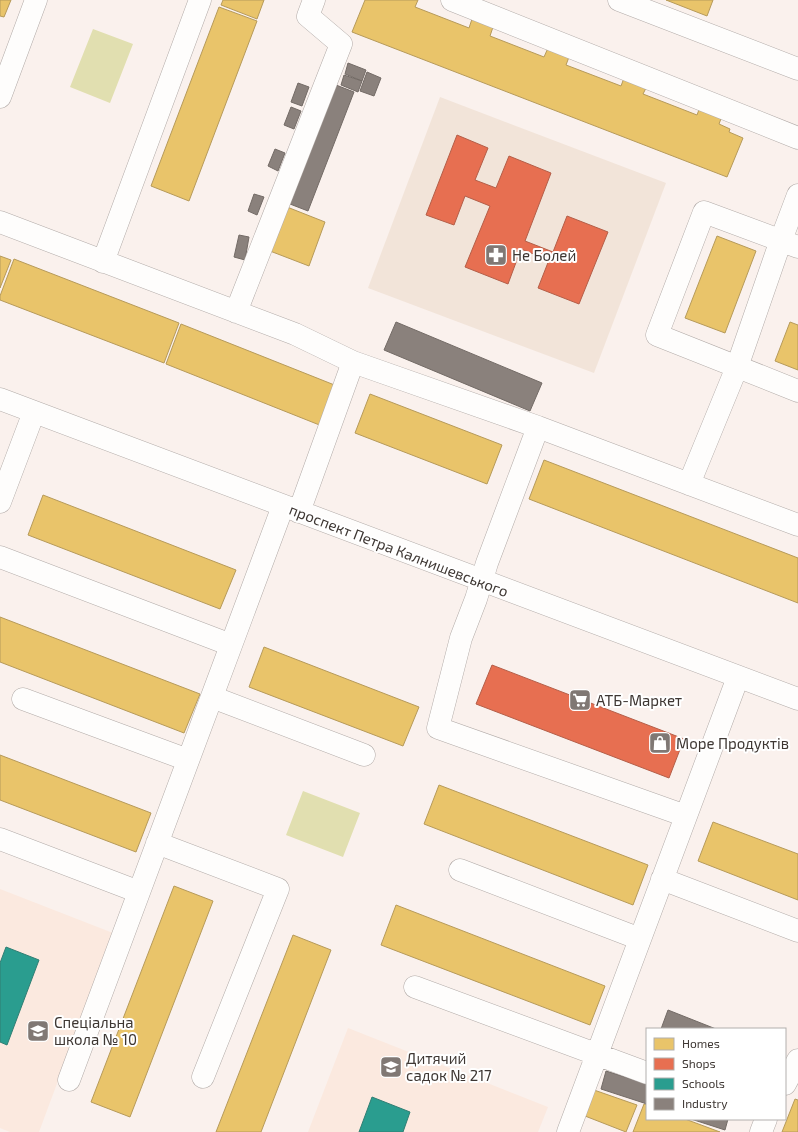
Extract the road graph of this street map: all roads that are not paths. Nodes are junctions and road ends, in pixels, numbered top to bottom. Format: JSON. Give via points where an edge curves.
{"nodes":[{"id":1,"x":36,"y":0,"type":"edge"},
{"id":2,"x":200,"y":0,"type":"edge"},
{"id":3,"x":314,"y":0,"type":"edge"},
{"id":4,"x":619,"y":0,"type":"edge"},
{"id":5,"x":457,"y":1,"type":"edge"},
{"id":6,"x":8,"y":50,"type":"edge"},
{"id":7,"x":798,"y":68,"type":"edge"},
{"id":8,"x":0,"y":97,"type":"edge"},
{"id":9,"x":798,"y":138,"type":"edge"},
{"id":10,"x":798,"y":195,"type":"edge"},
{"id":11,"x":0,"y":222,"type":"edge"},
{"id":12,"x":789,"y":244,"type":"edge"},
{"id":13,"x":103,"y":262,"type":"junction"},
{"id":14,"x":236,"y":312,"type":"junction"},
{"id":15,"x":353,"y":362,"type":"junction"},
{"id":16,"x":737,"y":367,"type":"junction"},
{"id":17,"x":798,"y":391,"type":"edge"},
{"id":18,"x":0,"y":399,"type":"edge"},
{"id":19,"x":34,"y":412,"type":"junction"},
{"id":20,"x":538,"y":426,"type":"junction"},
{"id":21,"x":689,"y":484,"type":"junction"},
{"id":22,"x":0,"y":502,"type":"edge"},
{"id":23,"x":291,"y":509,"type":"junction"},
{"id":24,"x":798,"y":525,"type":"edge"},
{"id":25,"x":0,"y":556,"type":"edge"},
{"id":26,"x":482,"y":581,"type":"junction"},
{"id":27,"x":231,"y":645,"type":"junction"},
{"id":28,"x":738,"y":677,"type":"junction"},
{"id":29,"x":212,"y":697,"type":"junction"},
{"id":30,"x":23,"y":698,"type":"dead end"},
{"id":31,"x":798,"y":700,"type":"edge"},
{"id":32,"x":364,"y":755,"type":"dead end"},
{"id":33,"x":188,"y":760,"type":"junction"},
{"id":34,"x":686,"y":816,"type":"junction"},
{"id":35,"x":0,"y":839,"type":"edge"},
{"id":36,"x":157,"y":843,"type":"junction"},
{"id":37,"x":460,"y":870,"type":"dead end"},
{"id":38,"x":662,"y":879,"type":"junction"},
{"id":39,"x":139,"y":892,"type":"junction"},
{"id":40,"x":798,"y":931,"type":"edge"},
{"id":41,"x":640,"y":939,"type":"junction"},
{"id":42,"x":415,"y":987,"type":"dead end"},
{"id":43,"x":597,"y":1055,"type":"junction"},
{"id":44,"x":798,"y":1060,"type":"edge"},
{"id":45,"x":646,"y":1072,"type":"edge"},
{"id":46,"x":203,"y":1077,"type":"dead end"},
{"id":47,"x":69,"y":1080,"type":"dead end"},
{"id":48,"x":786,"y":1082,"type":"edge"},
{"id":49,"x":766,"y":1120,"type":"edge"},
{"id":50,"x":568,"y":1132,"type":"edge"},
{"id":51,"x":761,"y":1132,"type":"edge"}],
"edges":[{"from":1,"to":6,"type":"street"},
{"from":2,"to":13,"type":"street"},
{"from":3,"to":14,"type":"street","via":[[308,16],[341,44]]},
{"from":4,"to":7,"type":"street"},
{"from":5,"to":9,"type":"street"},
{"from":6,"to":8,"type":"street"},
{"from":10,"to":12,"type":"street"},
{"from":11,"to":13,"type":"street"},
{"from":12,"to":16,"type":"street"},
{"from":12,"to":16,"type":"street","via":[[704,212],[657,335]]},
{"from":13,"to":14,"type":"street"},
{"from":14,"to":15,"type":"street","via":[[295,334]]},
{"from":15,"to":20,"type":"street"},
{"from":15,"to":23,"type":"street"},
{"from":16,"to":17,"type":"street"},
{"from":16,"to":21,"type":"street"},
{"from":18,"to":19,"type":"street","name":"проспект Петра Калнишевського"},
{"from":19,"to":22,"type":"street"},
{"from":19,"to":23,"type":"street","name":"проспект Петра Калнишевського"},
{"from":20,"to":21,"type":"street"},
{"from":20,"to":26,"type":"street"},
{"from":21,"to":24,"type":"street"},
{"from":23,"to":26,"type":"street","name":"проспект Петра Калнишевського"},
{"from":23,"to":27,"type":"street"},
{"from":25,"to":27,"type":"street"},
{"from":26,"to":28,"type":"street","name":"проспект Петра Калнишевського"},
{"from":26,"to":34,"type":"street","via":[[461,638],[438,728]]},
{"from":27,"to":29,"type":"street"},
{"from":28,"to":31,"type":"street","name":"проспект Петра Калнишевського"},
{"from":28,"to":34,"type":"street"},
{"from":29,"to":32,"type":"street"},
{"from":29,"to":33,"type":"street"},
{"from":30,"to":33,"type":"street"},
{"from":33,"to":36,"type":"street"},
{"from":34,"to":38,"type":"street"},
{"from":35,"to":39,"type":"street"},
{"from":36,"to":39,"type":"street"},
{"from":36,"to":46,"type":"street","via":[[278,889]]},
{"from":37,"to":41,"type":"street"},
{"from":38,"to":40,"type":"street"},
{"from":38,"to":41,"type":"street"},
{"from":39,"to":47,"type":"street"},
{"from":41,"to":43,"type":"street"},
{"from":42,"to":43,"type":"street"},
{"from":43,"to":45,"type":"street"},
{"from":43,"to":50,"type":"street"},
{"from":44,"to":48,"type":"street"},
{"from":49,"to":51,"type":"street"}]}
